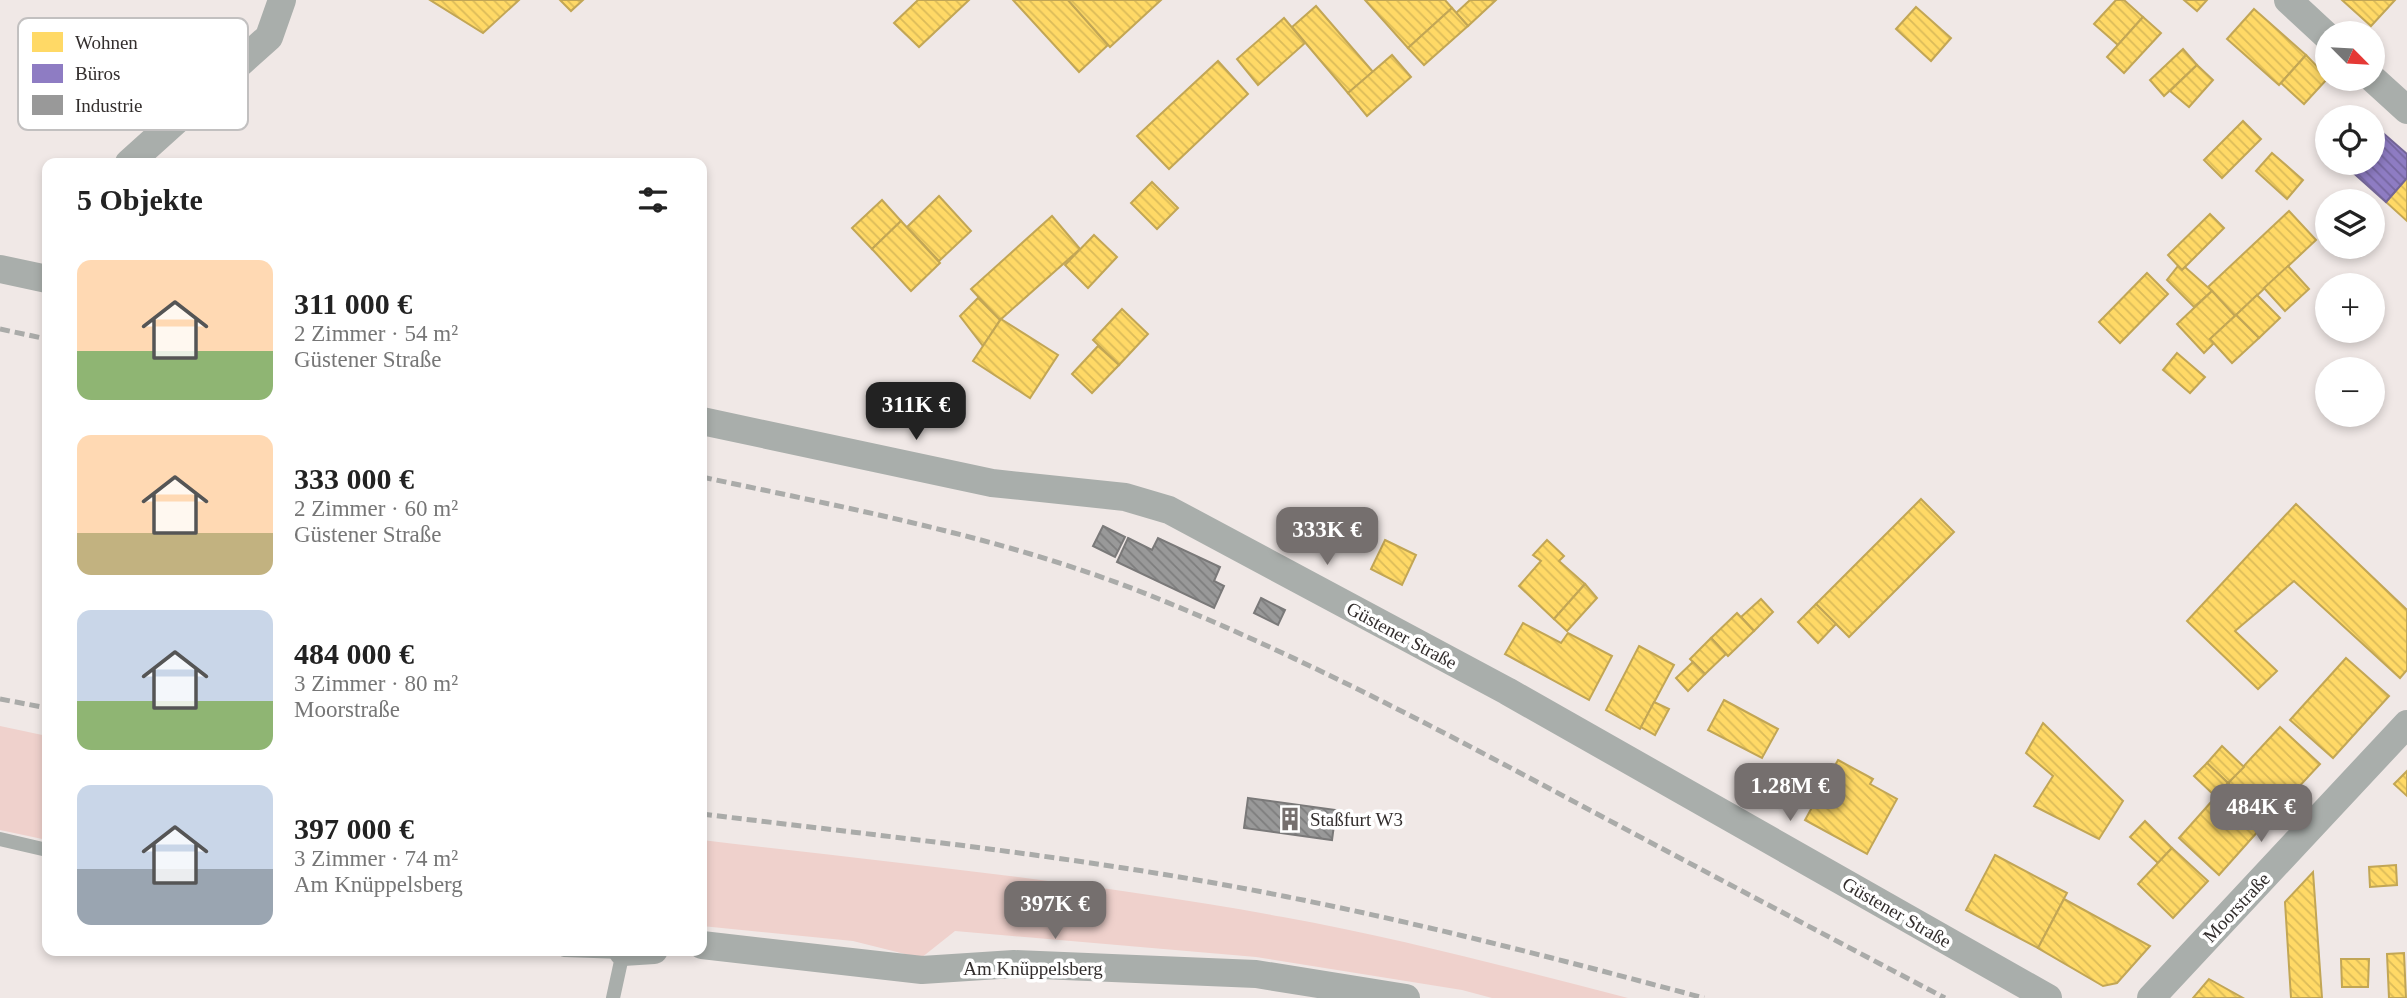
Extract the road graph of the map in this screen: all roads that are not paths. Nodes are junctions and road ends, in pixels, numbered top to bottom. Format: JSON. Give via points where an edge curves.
{"nodes":[{"id":1,"x":282,"y":0,"type":"edge"},
{"id":2,"x":2288,"y":0,"type":"edge"},
{"id":3,"x":2315,"y":25,"type":"edge"},
{"id":4,"x":248,"y":56,"type":"edge"},
{"id":5,"x":2385,"y":90,"type":"edge"},
{"id":6,"x":2407,"y":110,"type":"edge"},
{"id":7,"x":166,"y":130,"type":"edge"},
{"id":8,"x":135,"y":158,"type":"edge"},
{"id":9,"x":0,"y":268,"type":"edge"},
{"id":10,"x":42,"y":278,"type":"edge"},
{"id":11,"x":707,"y":422,"type":"edge"},
{"id":12,"x":2407,"y":724,"type":"edge"},
{"id":13,"x":0,"y":839,"type":"edge"},
{"id":14,"x":42,"y":849,"type":"edge"},
{"id":15,"x":707,"y":946,"type":"edge"},
{"id":16,"x":622,"y":956,"type":"edge"},
{"id":17,"x":613,"y":998,"type":"edge"},
{"id":18,"x":1406,"y":998,"type":"edge"},
{"id":19,"x":2048,"y":998,"type":"edge"},
{"id":20,"x":2151,"y":998,"type":"edge"}],
"edges":[{"from":1,"to":4,"type":"street","via":[[269,37]]},
{"from":2,"to":3,"type":"street"},
{"from":5,"to":6,"type":"street"},
{"from":7,"to":8,"type":"street"},
{"from":9,"to":10,"type":"street"},
{"from":11,"to":19,"type":"street","name":"Güstener Straße","via":[[992,484],[1125,497],[1168,510],[1507,691]]},
{"from":12,"to":20,"type":"street","name":"Moorstraße"},
{"from":13,"to":14,"type":"lane"},
{"from":15,"to":18,"type":"street","name":"Am Knüppelsberg","via":[[922,970],[1014,964],[1256,974]]},
{"from":16,"to":17,"type":"lane"}]}
